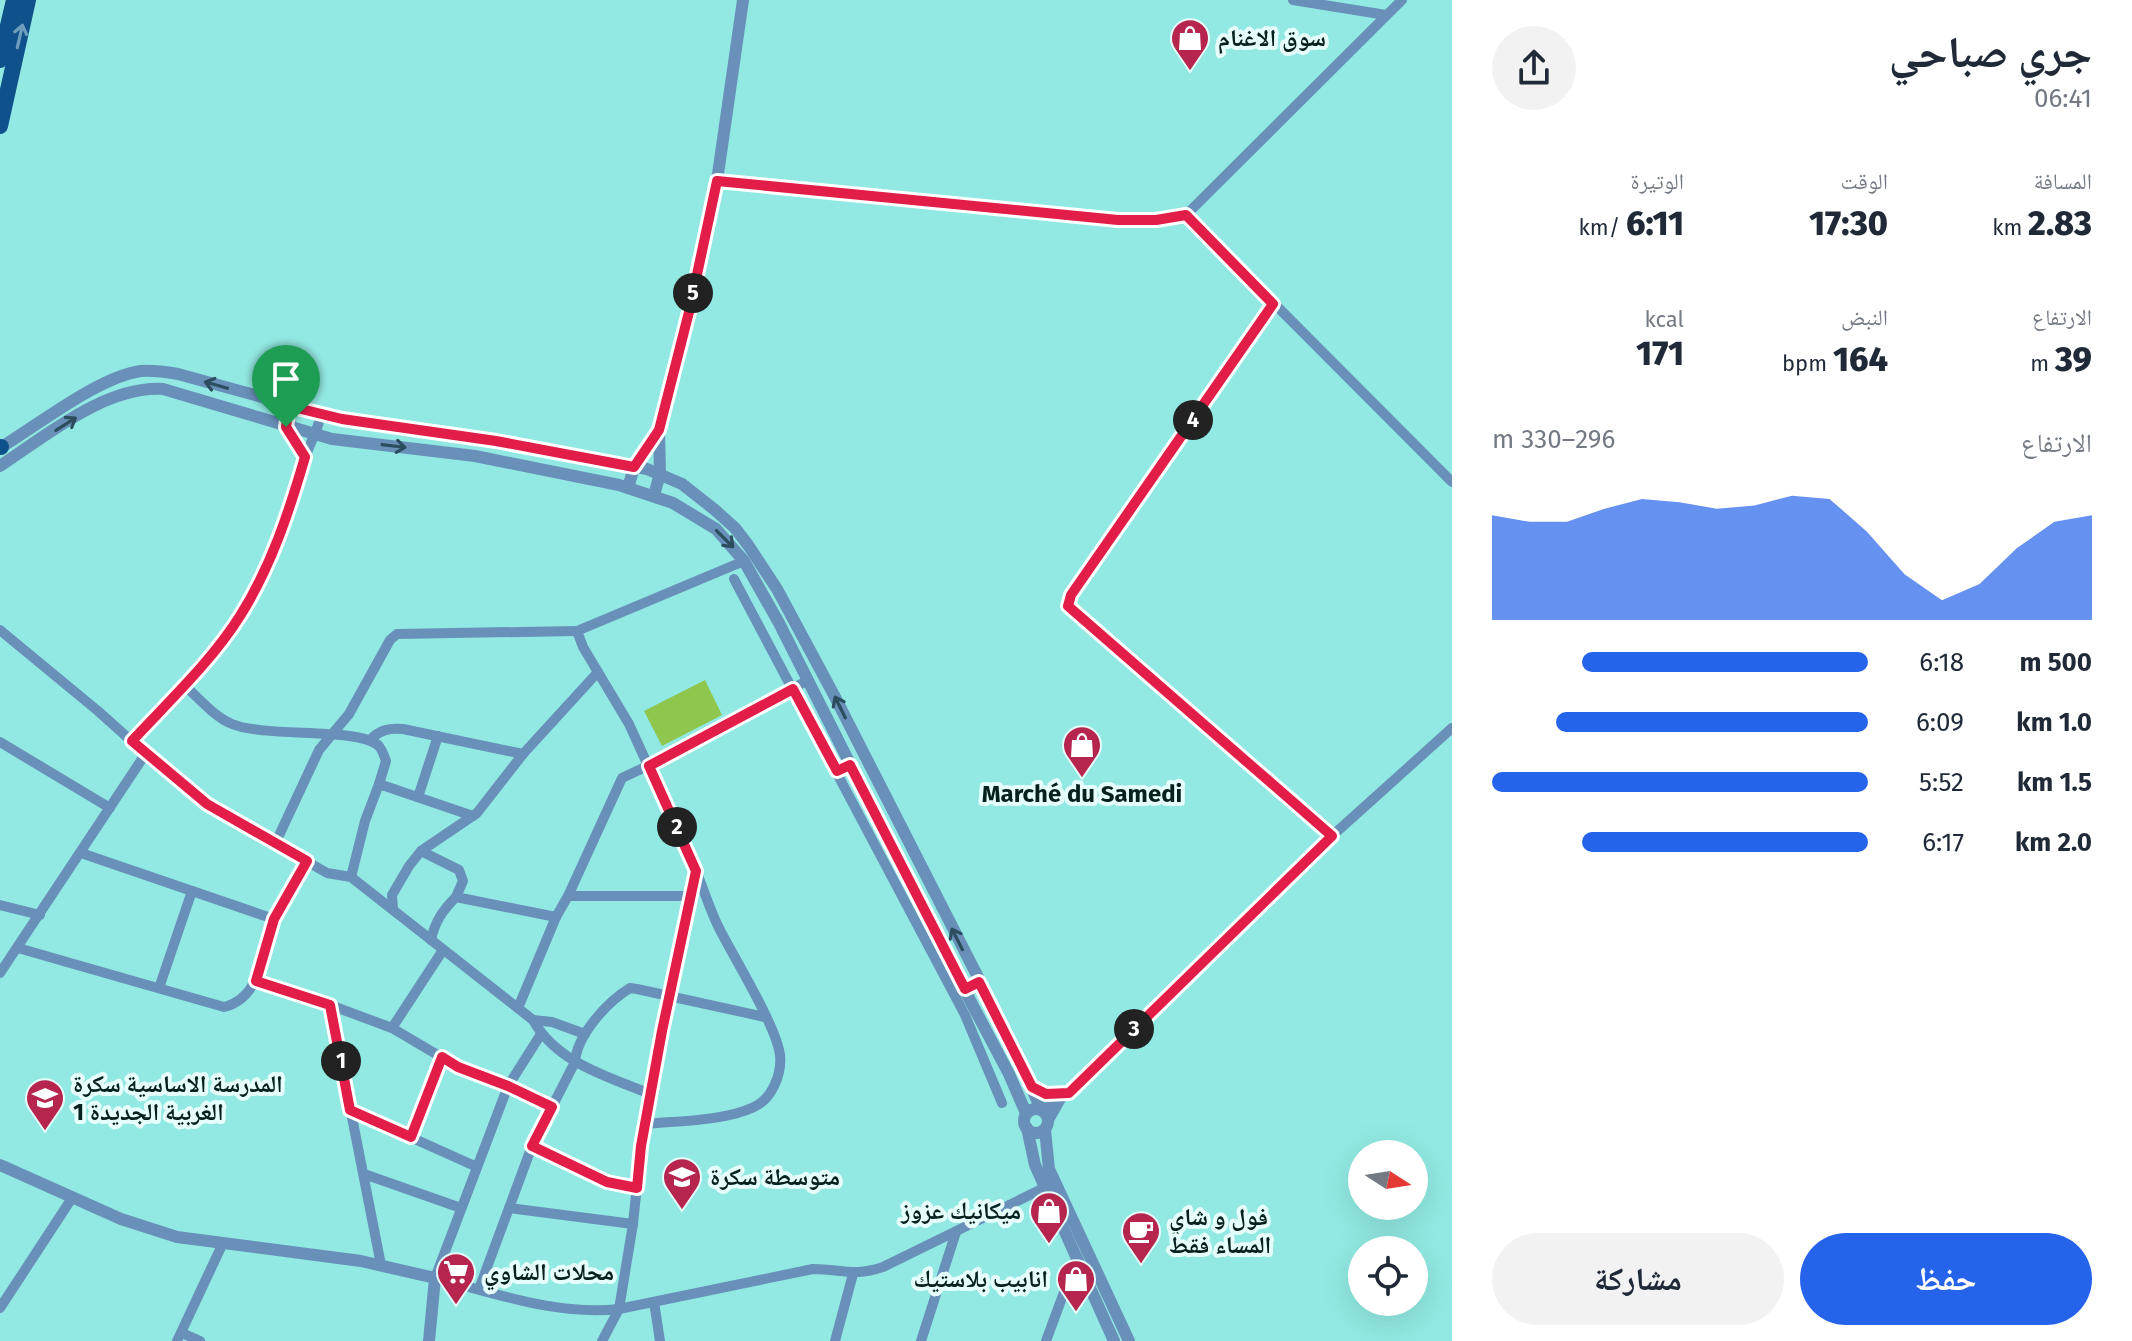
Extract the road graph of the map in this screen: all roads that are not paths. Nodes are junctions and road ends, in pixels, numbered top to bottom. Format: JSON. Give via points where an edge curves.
{"nodes":[{"id":1,"x":14,"y":0,"type":"edge"},
{"id":2,"x":28,"y":0,"type":"edge"},
{"id":3,"x":743,"y":0,"type":"edge"},
{"id":4,"x":1293,"y":0,"type":"edge"},
{"id":5,"x":1402,"y":0,"type":"edge"},
{"id":6,"x":1386,"y":15,"type":"junction"},
{"id":7,"x":0,"y":60,"type":"edge"},
{"id":8,"x":0,"y":126,"type":"edge"},
{"id":9,"x":717,"y":181,"type":"junction"},
{"id":10,"x":1186,"y":215,"type":"junction"},
{"id":11,"x":1273,"y":304,"type":"junction"},
{"id":12,"x":289,"y":406,"type":"junction"},
{"id":13,"x":321,"y":415,"type":"junction"},
{"id":14,"x":286,"y":427,"type":"junction"},
{"id":15,"x":659,"y":430,"type":"junction"},
{"id":16,"x":317,"y":435,"type":"junction"},
{"id":17,"x":0,"y":447,"type":"edge"},
{"id":18,"x":305,"y":457,"type":"junction"},
{"id":19,"x":0,"y":466,"type":"edge"},
{"id":20,"x":634,"y":467,"type":"junction"},
{"id":21,"x":660,"y":474,"type":"junction"},
{"id":22,"x":1452,"y":482,"type":"edge"},
{"id":23,"x":628,"y":488,"type":"junction"},
{"id":24,"x":654,"y":495,"type":"junction"},
{"id":25,"x":744,"y":561,"type":"junction"},
{"id":26,"x":734,"y":579,"type":"dead end"},
{"id":27,"x":0,"y":630,"type":"edge"},
{"id":28,"x":577,"y":631,"type":"junction"},
{"id":29,"x":598,"y":672,"type":"junction"},
{"id":30,"x":808,"y":680,"type":"junction"},
{"id":31,"x":184,"y":685,"type":"junction"},
{"id":32,"x":793,"y":689,"type":"junction"},
{"id":33,"x":1452,"y":728,"type":"edge"},
{"id":34,"x":330,"y":735,"type":"junction"},
{"id":35,"x":438,"y":736,"type":"junction"},
{"id":36,"x":370,"y":740,"type":"junction"},
{"id":37,"x":132,"y":741,"type":"junction"},
{"id":38,"x":0,"y":742,"type":"edge"},
{"id":39,"x":146,"y":753,"type":"junction"},
{"id":40,"x":523,"y":754,"type":"junction"},
{"id":41,"x":865,"y":757,"type":"junction"},
{"id":42,"x":850,"y":765,"type":"junction"},
{"id":43,"x":649,"y":766,"type":"junction"},
{"id":44,"x":837,"y":771,"type":"junction"},
{"id":45,"x":379,"y":784,"type":"junction"},
{"id":46,"x":418,"y":797,"type":"junction"},
{"id":47,"x":110,"y":808,"type":"junction"},
{"id":48,"x":473,"y":816,"type":"junction"},
{"id":49,"x":902,"y":832,"type":"junction"},
{"id":50,"x":1332,"y":836,"type":"junction"},
{"id":51,"x":883,"y":843,"type":"junction"},
{"id":52,"x":275,"y":844,"type":"junction"},
{"id":53,"x":421,"y":851,"type":"junction"},
{"id":54,"x":81,"y":853,"type":"junction"},
{"id":55,"x":307,"y":861,"type":"junction"},
{"id":56,"x":696,"y":871,"type":"junction"},
{"id":57,"x":351,"y":877,"type":"junction"},
{"id":58,"x":192,"y":891,"type":"junction"},
{"id":59,"x":568,"y":896,"type":"junction"},
{"id":60,"x":690,"y":896,"type":"junction"},
{"id":61,"x":456,"y":897,"type":"junction"},
{"id":62,"x":0,"y":905,"type":"edge"},
{"id":63,"x":393,"y":909,"type":"junction"},
{"id":64,"x":40,"y":915,"type":"junction"},
{"id":65,"x":556,"y":917,"type":"junction"},
{"id":66,"x":274,"y":919,"type":"junction"},
{"id":67,"x":431,"y":940,"type":"junction"},
{"id":68,"x":18,"y":948,"type":"junction"},
{"id":69,"x":443,"y":950,"type":"junction"},
{"id":70,"x":0,"y":973,"type":"edge"},
{"id":71,"x":256,"y":981,"type":"junction"},
{"id":72,"x":979,"y":982,"type":"junction"},
{"id":73,"x":159,"y":988,"type":"junction"},
{"id":74,"x":965,"y":989,"type":"junction"},
{"id":75,"x":670,"y":995,"type":"junction"},
{"id":76,"x":330,"y":1005,"type":"junction"},
{"id":77,"x":518,"y":1008,"type":"junction"},
{"id":78,"x":971,"y":1013,"type":"junction"},
{"id":79,"x":765,"y":1017,"type":"junction"},
{"id":80,"x":533,"y":1020,"type":"junction"},
{"id":81,"x":392,"y":1028,"type":"junction"},
{"id":82,"x":541,"y":1034,"type":"junction"},
{"id":83,"x":585,"y":1034,"type":"junction"},
{"id":84,"x":442,"y":1057,"type":"junction"},
{"id":85,"x":575,"y":1062,"type":"junction"},
{"id":86,"x":508,"y":1086,"type":"junction"},
{"id":87,"x":1032,"y":1087,"type":"junction"},
{"id":88,"x":650,"y":1094,"type":"junction"},
{"id":89,"x":1066,"y":1095,"type":"junction"},
{"id":90,"x":1002,"y":1103,"type":"dead end"},
{"id":91,"x":552,"y":1107,"type":"junction"},
{"id":92,"x":1042,"y":1109,"type":"junction"},
{"id":93,"x":350,"y":1110,"type":"junction"},
{"id":94,"x":1026,"y":1113,"type":"junction"},
{"id":95,"x":645,"y":1124,"type":"junction"},
{"id":96,"x":1047,"y":1126,"type":"junction"},
{"id":97,"x":1027,"y":1128,"type":"junction"},
{"id":98,"x":411,"y":1137,"type":"junction"},
{"id":99,"x":532,"y":1146,"type":"junction"},
{"id":100,"x":0,"y":1165,"type":"edge"},
{"id":101,"x":477,"y":1167,"type":"junction"},
{"id":102,"x":364,"y":1174,"type":"junction"},
{"id":103,"x":1050,"y":1185,"type":"junction"},
{"id":104,"x":637,"y":1188,"type":"junction"},
{"id":105,"x":72,"y":1198,"type":"junction"},
{"id":106,"x":461,"y":1208,"type":"junction"},
{"id":107,"x":509,"y":1208,"type":"junction"},
{"id":108,"x":633,"y":1224,"type":"junction"},
{"id":109,"x":956,"y":1232,"type":"junction"},
{"id":110,"x":223,"y":1243,"type":"junction"},
{"id":111,"x":1077,"y":1257,"type":"junction"},
{"id":112,"x":381,"y":1265,"type":"junction"},
{"id":113,"x":853,"y":1274,"type":"junction"},
{"id":114,"x":435,"y":1278,"type":"junction"},
{"id":115,"x":479,"y":1289,"type":"junction"},
{"id":116,"x":654,"y":1302,"type":"junction"},
{"id":117,"x":0,"y":1308,"type":"edge"},
{"id":118,"x":619,"y":1309,"type":"junction"},
{"id":119,"x":179,"y":1337,"type":"edge"},
{"id":120,"x":200,"y":1341,"type":"edge"},
{"id":121,"x":429,"y":1341,"type":"edge"},
{"id":122,"x":602,"y":1341,"type":"edge"},
{"id":123,"x":660,"y":1341,"type":"edge"},
{"id":124,"x":835,"y":1341,"type":"edge"},
{"id":125,"x":921,"y":1341,"type":"edge"},
{"id":126,"x":1046,"y":1341,"type":"edge"},
{"id":127,"x":1114,"y":1341,"type":"edge"},
{"id":128,"x":1129,"y":1341,"type":"edge"}],
"edges":[{"from":1,"to":7,"type":"main road"},
{"from":8,"to":2,"type":"main road","one_way":true},
{"from":3,"to":9,"type":"street"},
{"from":4,"to":6,"type":"street"},
{"from":5,"to":6,"type":"street"},
{"from":6,"to":10,"type":"street"},
{"from":9,"to":10,"type":"street","via":[[1118,220]]},
{"from":9,"to":15,"type":"street"},
{"from":10,"to":11,"type":"street"},
{"from":11,"to":22,"type":"street"},
{"from":11,"to":50,"type":"street","via":[[1068,606]]},
{"from":12,"to":13,"type":"street"},
{"from":12,"to":14,"type":"street"},
{"from":12,"to":17,"type":"street","one_way":true,"via":[[178,374],[140,371],[103,385]]},
{"from":13,"to":16,"type":"street"},
{"from":13,"to":20,"type":"street"},
{"from":14,"to":16,"type":"street"},
{"from":14,"to":18,"type":"street"},
{"from":19,"to":14,"type":"street","one_way":true,"via":[[96,405],[147,388],[189,395]]},
{"from":15,"to":20,"type":"street"},
{"from":15,"to":21,"type":"street"},
{"from":16,"to":18,"type":"street"},
{"from":16,"to":23,"type":"street","one_way":true,"via":[[475,456]]},
{"from":18,"to":31,"type":"street","via":[[273,552],[240,616]]},
{"from":20,"to":21,"type":"street"},
{"from":20,"to":23,"type":"street"},
{"from":21,"to":24,"type":"street"},
{"from":41,"to":21,"type":"street","one_way":true,"via":[[763,563],[715,510]]},
{"from":23,"to":24,"type":"street"},
{"from":24,"to":25,"type":"street","one_way":true,"via":[[716,529]]},
{"from":25,"to":28,"type":"street"},
{"from":25,"to":30,"type":"street"},
{"from":26,"to":32,"type":"street"},
{"from":27,"to":37,"type":"street"},
{"from":28,"to":29,"type":"street"},
{"from":28,"to":34,"type":"street","via":[[397,634],[349,714]]},
{"from":29,"to":40,"type":"street"},
{"from":29,"to":43,"type":"street"},
{"from":30,"to":32,"type":"street"},
{"from":30,"to":42,"type":"street"},
{"from":31,"to":34,"type":"street","via":[[232,724]]},
{"from":31,"to":37,"type":"street"},
{"from":32,"to":43,"type":"street"},
{"from":32,"to":44,"type":"street"},
{"from":33,"to":50,"type":"street"},
{"from":34,"to":36,"type":"street"},
{"from":34,"to":52,"type":"street","via":[[304,777]]},
{"from":35,"to":36,"type":"street","via":[[390,728]]},
{"from":35,"to":40,"type":"street"},
{"from":35,"to":46,"type":"street"},
{"from":36,"to":45,"type":"street","via":[[380,746],[386,761]]},
{"from":37,"to":39,"type":"street"},
{"from":38,"to":47,"type":"street"},
{"from":39,"to":47,"type":"street"},
{"from":39,"to":52,"type":"street","via":[[207,804]]},
{"from":40,"to":48,"type":"street"},
{"from":41,"to":42,"type":"street"},
{"from":41,"to":49,"type":"street"},
{"from":42,"to":44,"type":"street"},
{"from":42,"to":51,"type":"street"},
{"from":43,"to":56,"type":"street"},
{"from":43,"to":59,"type":"street","via":[[619,781]]},
{"from":44,"to":51,"type":"street"},
{"from":45,"to":46,"type":"street"},
{"from":45,"to":57,"type":"street"},
{"from":46,"to":48,"type":"street"},
{"from":47,"to":54,"type":"street"},
{"from":48,"to":53,"type":"street"},
{"from":49,"to":51,"type":"street"},
{"from":72,"to":49,"type":"street","one_way":true},
{"from":50,"to":89,"type":"street"},
{"from":51,"to":74,"type":"street"},
{"from":51,"to":78,"type":"street"},
{"from":52,"to":55,"type":"street"},
{"from":53,"to":61,"type":"street","via":[[459,870],[463,881]]},
{"from":53,"to":63,"type":"street","via":[[392,895]]},
{"from":54,"to":58,"type":"street"},
{"from":54,"to":64,"type":"street"},
{"from":55,"to":57,"type":"street","via":[[327,873]]},
{"from":55,"to":66,"type":"street"},
{"from":56,"to":60,"type":"street"},
{"from":56,"to":79,"type":"street"},
{"from":57,"to":63,"type":"street"},
{"from":58,"to":66,"type":"street"},
{"from":58,"to":73,"type":"street"},
{"from":59,"to":60,"type":"street"},
{"from":59,"to":65,"type":"street"},
{"from":60,"to":75,"type":"street"},
{"from":61,"to":65,"type":"street"},
{"from":61,"to":67,"type":"street","via":[[435,924]]},
{"from":62,"to":64,"type":"street"},
{"from":63,"to":67,"type":"street"},
{"from":64,"to":68,"type":"street"},
{"from":65,"to":77,"type":"street"},
{"from":66,"to":71,"type":"street"},
{"from":67,"to":69,"type":"street"},
{"from":68,"to":70,"type":"street"},
{"from":68,"to":73,"type":"street"},
{"from":69,"to":77,"type":"street"},
{"from":69,"to":81,"type":"street"},
{"from":71,"to":73,"type":"street","via":[[224,1007]]},
{"from":71,"to":76,"type":"street"},
{"from":72,"to":74,"type":"street"},
{"from":72,"to":87,"type":"street"},
{"from":74,"to":78,"type":"street"},
{"from":75,"to":79,"type":"street"},
{"from":75,"to":83,"type":"street","via":[[630,988]]},
{"from":75,"to":88,"type":"street"},
{"from":76,"to":81,"type":"street"},
{"from":76,"to":93,"type":"street"},
{"from":77,"to":80,"type":"street"},
{"from":78,"to":90,"type":"street"},
{"from":78,"to":94,"type":"street"},
{"from":79,"to":95,"type":"street","via":[[780,1059],[768,1097],[736,1113]]},
{"from":80,"to":82,"type":"street"},
{"from":80,"to":83,"type":"street"},
{"from":81,"to":84,"type":"street"},
{"from":82,"to":85,"type":"street"},
{"from":82,"to":86,"type":"street"},
{"from":83,"to":85,"type":"street"},
{"from":84,"to":86,"type":"street"},
{"from":84,"to":98,"type":"street"},
{"from":85,"to":88,"type":"street"},
{"from":85,"to":91,"type":"street"},
{"from":86,"to":91,"type":"street"},
{"from":86,"to":101,"type":"street"},
{"from":87,"to":89,"type":"street"},
{"from":87,"to":92,"type":"street"},
{"from":88,"to":95,"type":"street"},
{"from":89,"to":92,"type":"street"},
{"from":89,"to":96,"type":"street"},
{"from":91,"to":99,"type":"street"},
{"from":92,"to":94,"type":"street"},
{"from":92,"to":96,"type":"street"},
{"from":93,"to":98,"type":"street"},
{"from":93,"to":102,"type":"street"},
{"from":94,"to":97,"type":"street"},
{"from":95,"to":104,"type":"street"},
{"from":96,"to":97,"type":"street","via":[[1038,1133]]},
{"from":96,"to":103,"type":"street"},
{"from":97,"to":103,"type":"street","via":[[1030,1151]]},
{"from":98,"to":101,"type":"street"},
{"from":99,"to":104,"type":"street","via":[[607,1182]]},
{"from":99,"to":107,"type":"street"},
{"from":100,"to":105,"type":"street"},
{"from":101,"to":106,"type":"street"},
{"from":102,"to":106,"type":"street"},
{"from":102,"to":112,"type":"street"},
{"from":103,"to":109,"type":"street"},
{"from":103,"to":111,"type":"street"},
{"from":103,"to":128,"type":"street"},
{"from":104,"to":108,"type":"street"},
{"from":105,"to":110,"type":"street","via":[[177,1237]]},
{"from":105,"to":117,"type":"street"},
{"from":106,"to":114,"type":"street"},
{"from":107,"to":108,"type":"street"},
{"from":107,"to":115,"type":"street"},
{"from":108,"to":118,"type":"street"},
{"from":109,"to":113,"type":"street","via":[[883,1267]]},
{"from":109,"to":125,"type":"street"},
{"from":110,"to":112,"type":"street"},
{"from":110,"to":119,"type":"street"},
{"from":111,"to":126,"type":"street"},
{"from":111,"to":127,"type":"street"},
{"from":112,"to":114,"type":"street"},
{"from":113,"to":116,"type":"street","via":[[813,1269]]},
{"from":113,"to":124,"type":"street"},
{"from":114,"to":115,"type":"street"},
{"from":114,"to":121,"type":"street"},
{"from":115,"to":118,"type":"street","via":[[567,1310]]},
{"from":116,"to":118,"type":"street"},
{"from":116,"to":123,"type":"street"},
{"from":118,"to":122,"type":"street"},
{"from":119,"to":120,"type":"street"}]}
